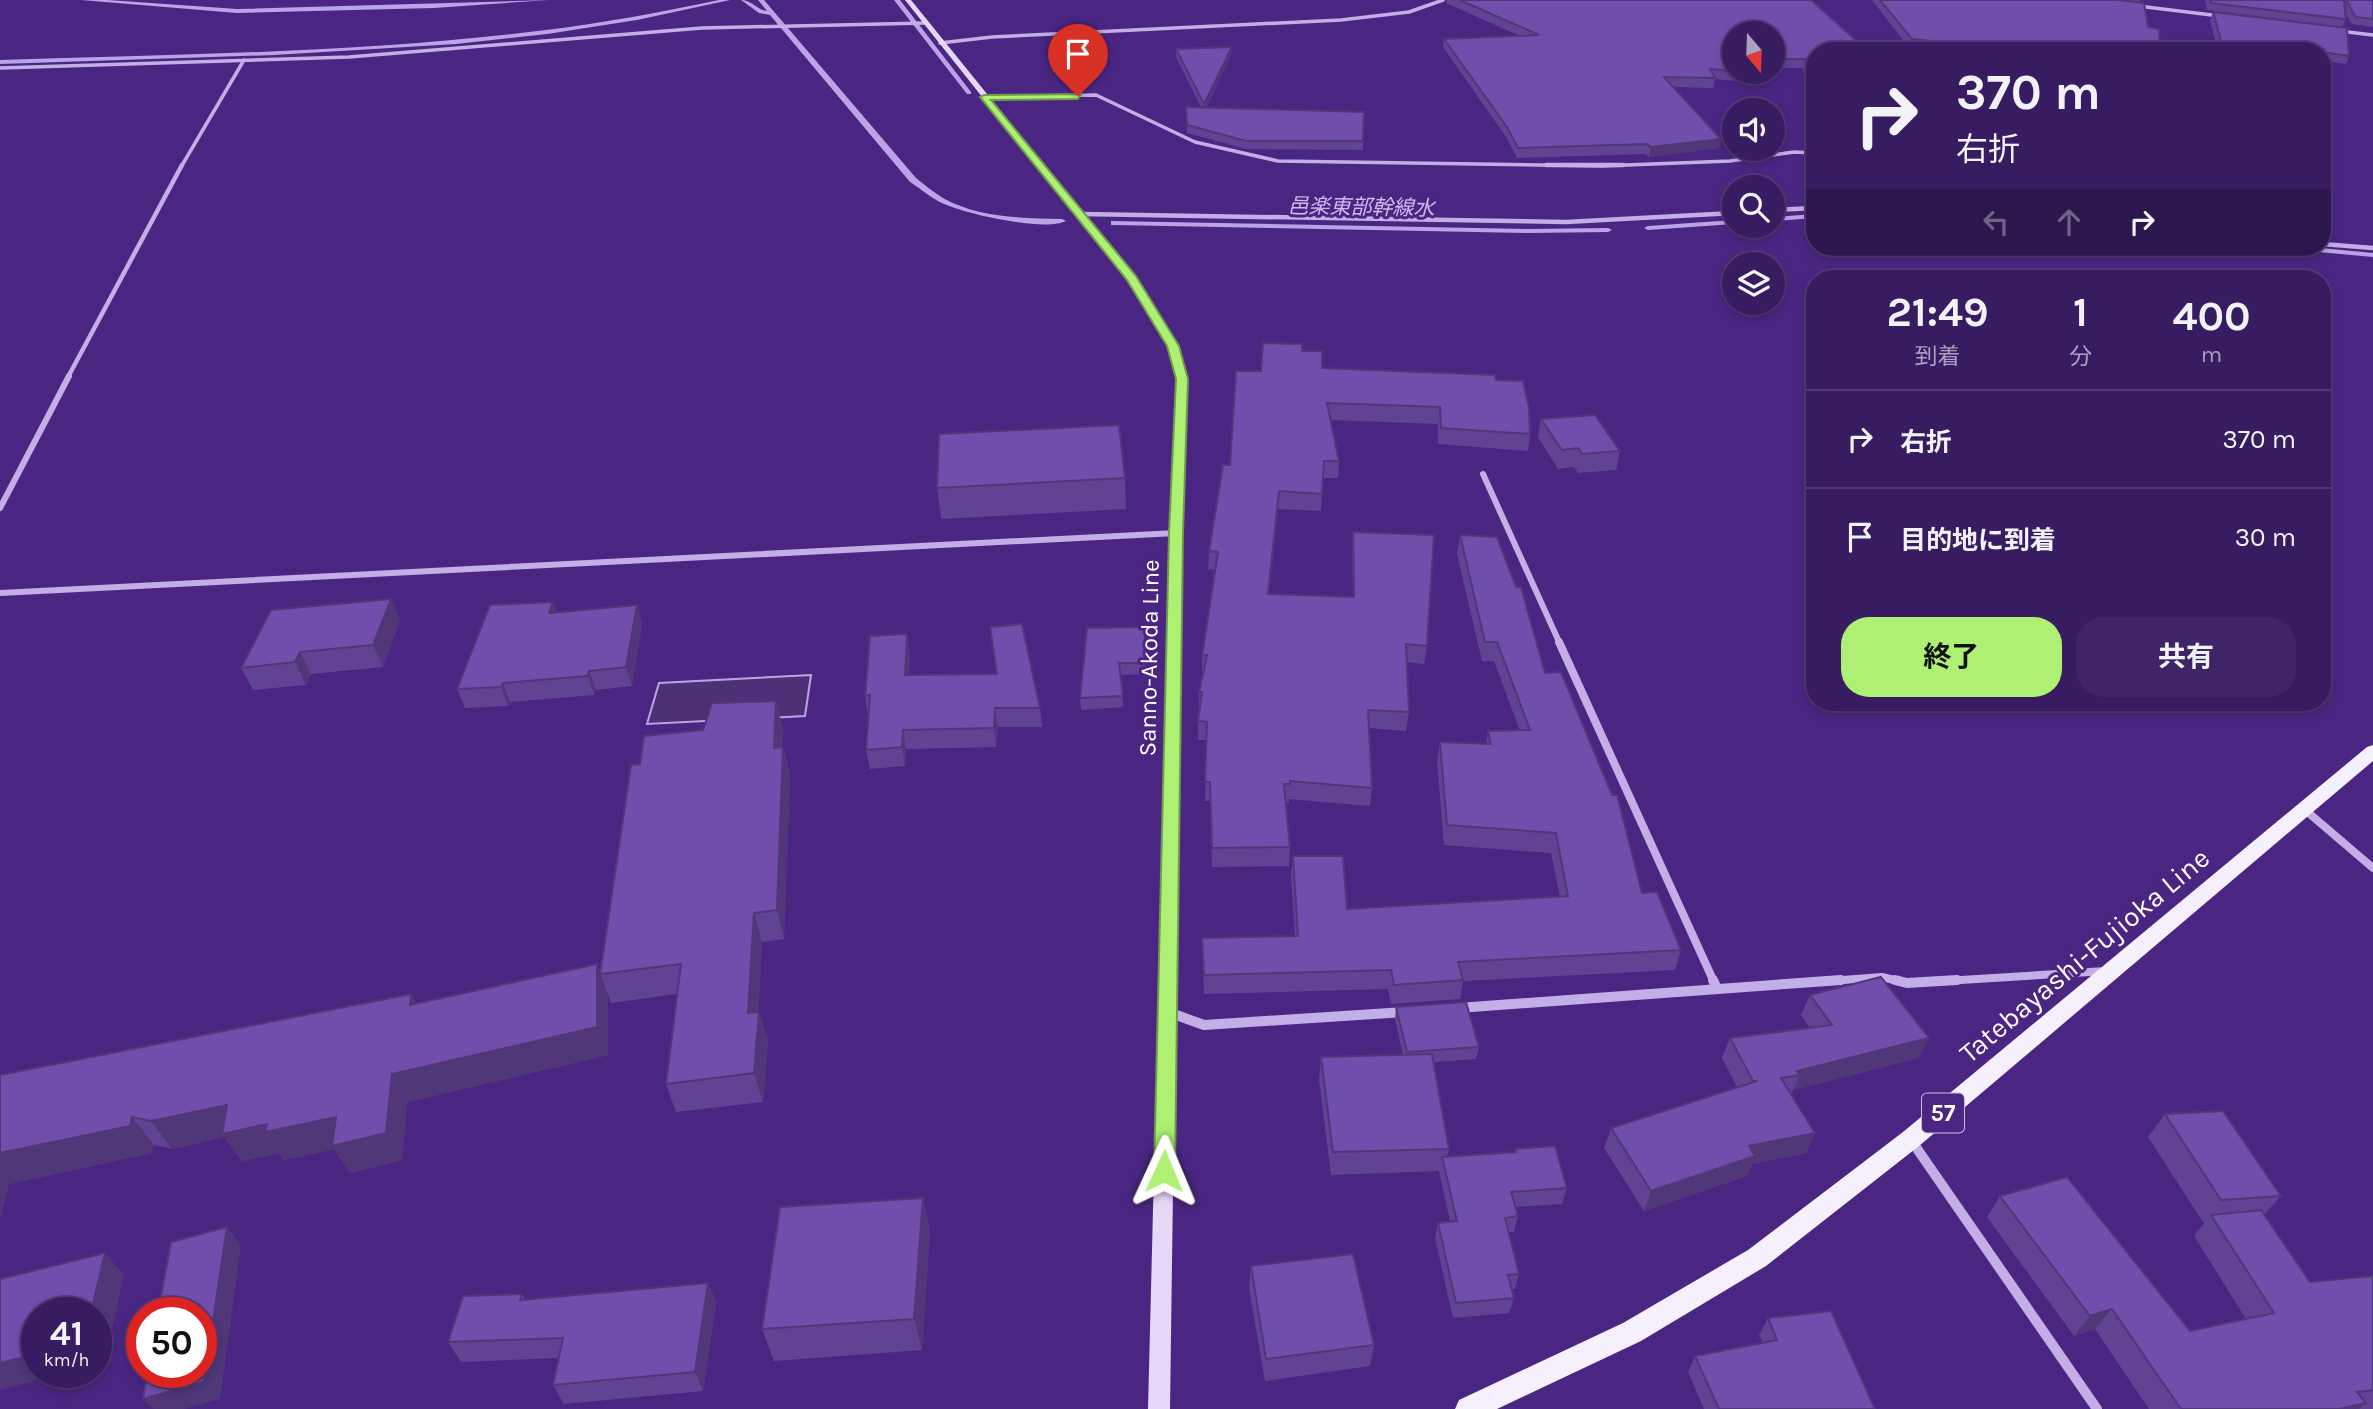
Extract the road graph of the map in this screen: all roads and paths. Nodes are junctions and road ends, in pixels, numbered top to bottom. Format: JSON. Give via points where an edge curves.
{"nodes":[{"id":1,"x":908,"y":0,"type":"edge"},
{"id":2,"x":1443,"y":0,"type":"edge"},
{"id":3,"x":2138,"y":6,"type":"edge"},
{"id":4,"x":2231,"y":18,"type":"edge"},
{"id":5,"x":925,"y":23,"type":"junction"},
{"id":6,"x":2334,"y":30,"type":"edge"},
{"id":7,"x":2373,"y":35,"type":"edge"},
{"id":8,"x":940,"y":43,"type":"junction"},
{"id":9,"x":244,"y":60,"type":"junction"},
{"id":10,"x":0,"y":68,"type":"edge"},
{"id":11,"x":984,"y":97,"type":"junction"},
{"id":12,"x":1806,"y":153,"type":"edge"},
{"id":13,"x":1806,"y":208,"type":"edge"},
{"id":14,"x":1785,"y":209,"type":"edge"},
{"id":15,"x":1081,"y":214,"type":"junction"},
{"id":16,"x":1722,"y":214,"type":"edge"},
{"id":17,"x":2331,"y":245,"type":"edge"},
{"id":18,"x":2373,"y":248,"type":"edge"},
{"id":19,"x":1483,"y":474,"type":"dead end"},
{"id":20,"x":0,"y":508,"type":"edge"},
{"id":21,"x":1176,"y":533,"type":"junction"},
{"id":22,"x":0,"y":593,"type":"edge"},
{"id":23,"x":2373,"y":751,"type":"edge"},
{"id":24,"x":2303,"y":808,"type":"junction"},
{"id":25,"x":2373,"y":868,"type":"edge"},
{"id":26,"x":2114,"y":970,"type":"junction"},
{"id":27,"x":1717,"y":989,"type":"junction"},
{"id":28,"x":1444,"y":1009,"type":"edge"},
{"id":29,"x":1417,"y":1011,"type":"edge"},
{"id":30,"x":1168,"y":1012,"type":"junction"},
{"id":31,"x":1911,"y":1139,"type":"junction"},
{"id":32,"x":1159,"y":1409,"type":"edge"},
{"id":33,"x":1468,"y":1409,"type":"edge"},
{"id":34,"x":2097,"y":1409,"type":"edge"}],
"edges":[{"from":1,"to":5,"type":"main road","name":"Sanno-Akoda Line"},
{"from":2,"to":8,"type":"street","via":[[1409,12],[1341,20]]},
{"from":3,"to":4,"type":"street"},
{"from":5,"to":8,"type":"main road","name":"Sanno-Akoda Line"},
{"from":5,"to":9,"type":"street","via":[[772,25],[416,53]]},
{"from":6,"to":7,"type":"street"},
{"from":8,"to":11,"type":"main road","name":"Sanno-Akoda Line"},
{"from":9,"to":10,"type":"street"},
{"from":9,"to":20,"type":"street","via":[[155,212]]},
{"from":11,"to":12,"type":"street","via":[[1096,95],[1195,142],[1278,162],[1601,166]]},
{"from":11,"to":15,"type":"main road","name":"Sanno-Akoda Line"},
{"from":13,"to":14,"type":"street"},
{"from":15,"to":16,"type":"street","via":[[1566,222]]},
{"from":15,"to":21,"type":"main road","name":"Sanno-Akoda Line","via":[[1132,279],[1173,346],[1183,403]]},
{"from":17,"to":18,"type":"street"},
{"from":19,"to":27,"type":"street"},
{"from":21,"to":22,"type":"street"},
{"from":21,"to":30,"type":"main road","name":"Sanno-Akoda Line"},
{"from":23,"to":24,"type":"main road","name":"Tatebayashi-Fujioka Line","number":"57"},
{"from":24,"to":25,"type":"street"},
{"from":24,"to":26,"type":"main road","name":"Tatebayashi-Fujioka Line","number":"57"},
{"from":26,"to":27,"type":"street","via":[[1907,983],[1882,977]]},
{"from":26,"to":31,"type":"main road","name":"Tatebayashi-Fujioka Line","number":"57"},
{"from":27,"to":28,"type":"street"},
{"from":29,"to":30,"type":"street","via":[[1204,1025]]},
{"from":30,"to":32,"type":"main road","name":"Sanno-Akoda Line"},
{"from":31,"to":33,"type":"main road","name":"Tatebayashi-Fujioka Line","number":"57","via":[[1757,1258],[1632,1332]]},
{"from":31,"to":34,"type":"street"}]}
